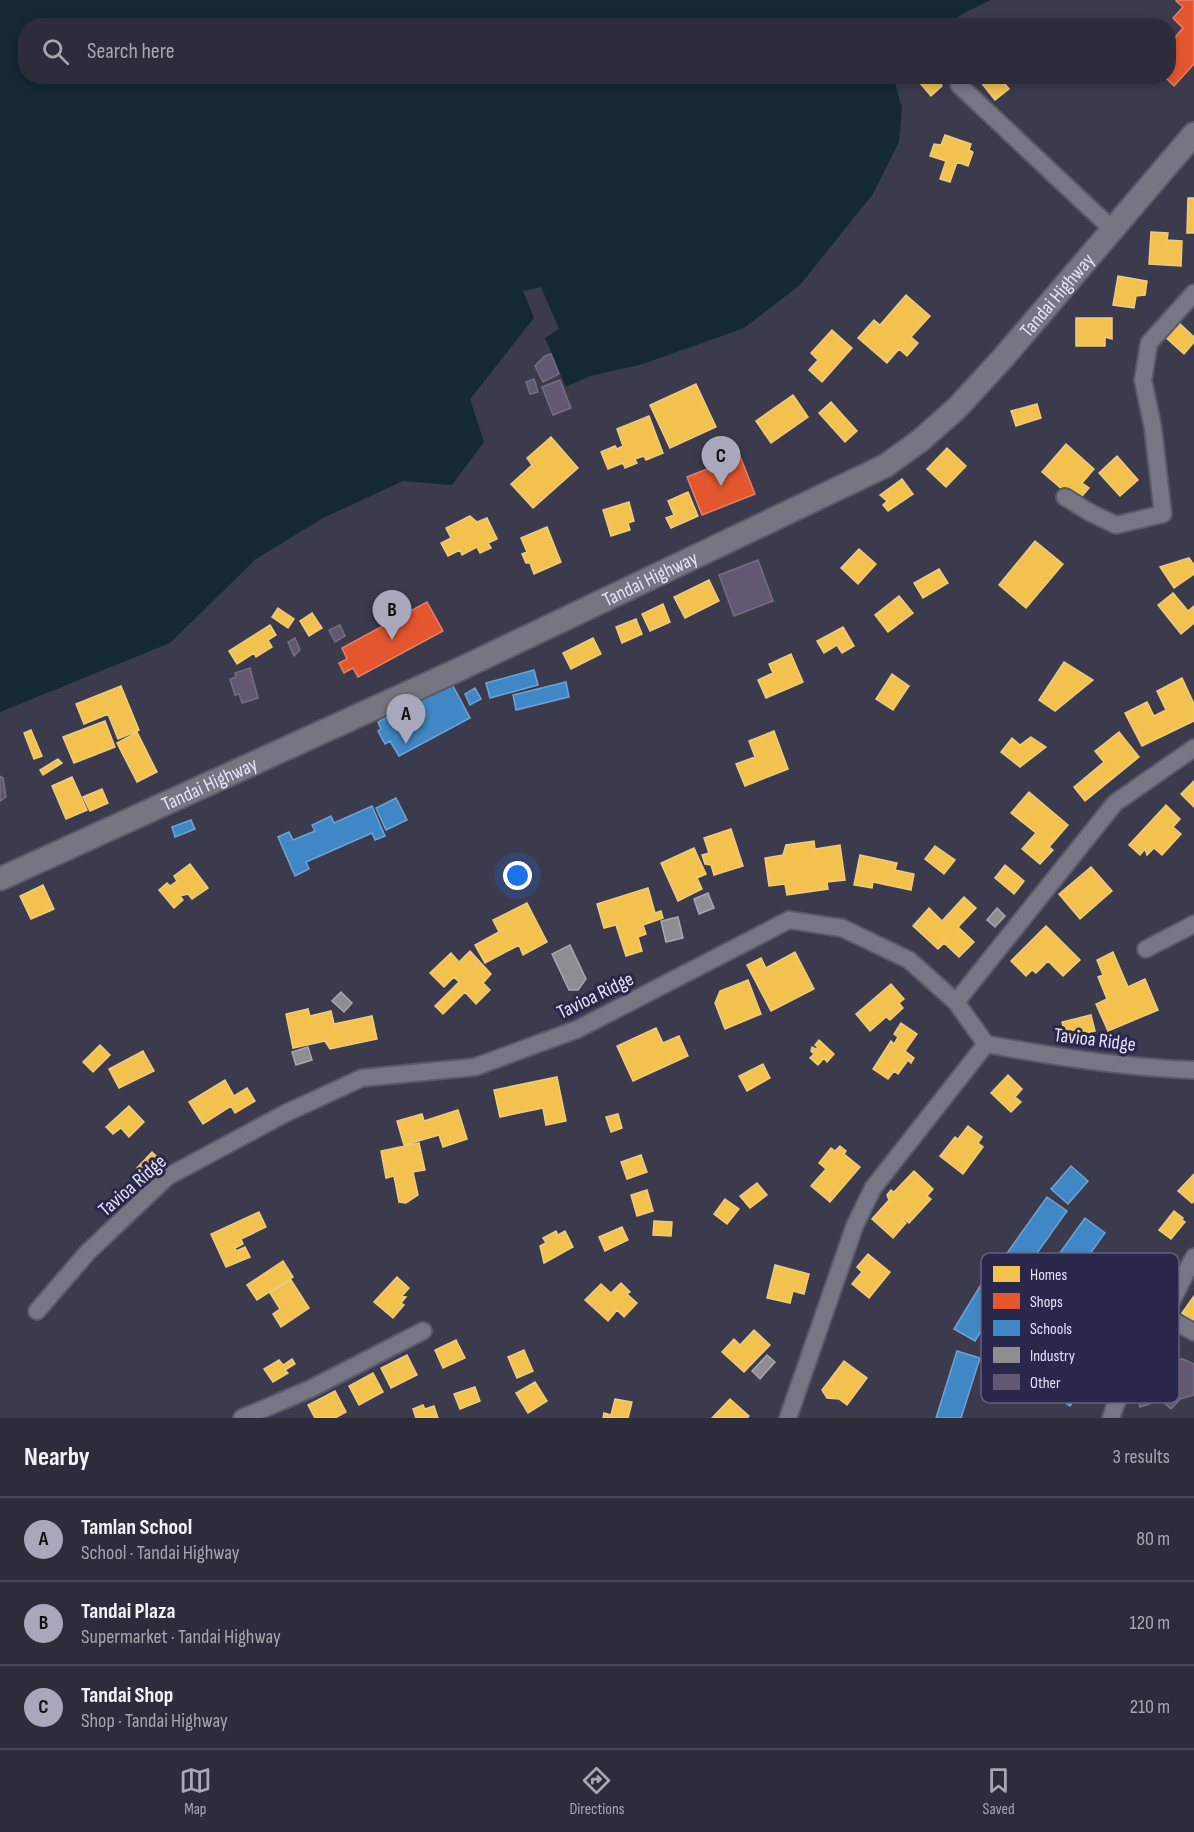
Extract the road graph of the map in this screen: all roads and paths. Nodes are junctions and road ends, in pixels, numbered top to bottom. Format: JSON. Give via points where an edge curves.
{"nodes":[{"id":1,"x":959,"y":85,"type":"dead end"},
{"id":2,"x":1194,"y":134,"type":"edge"},
{"id":3,"x":1113,"y":230,"type":"junction"},
{"id":4,"x":1194,"y":292,"type":"edge"},
{"id":5,"x":1065,"y":497,"type":"dead end"},
{"id":6,"x":1194,"y":748,"type":"edge"},
{"id":7,"x":0,"y":879,"type":"edge"},
{"id":8,"x":1194,"y":924,"type":"edge"},
{"id":9,"x":1146,"y":949,"type":"dead end"},
{"id":10,"x":956,"y":1002,"type":"junction"},
{"id":11,"x":986,"y":1044,"type":"junction"},
{"id":12,"x":1194,"y":1070,"type":"edge"},
{"id":13,"x":1194,"y":1257,"type":"edge"},
{"id":14,"x":1179,"y":1286,"type":"edge"},
{"id":15,"x":37,"y":1311,"type":"dead end"},
{"id":16,"x":1179,"y":1324,"type":"edge"},
{"id":17,"x":423,"y":1331,"type":"dead end"},
{"id":18,"x":1194,"y":1332,"type":"edge"},
{"id":19,"x":1116,"y":1403,"type":"edge"},
{"id":20,"x":242,"y":1418,"type":"edge"},
{"id":21,"x":788,"y":1418,"type":"edge"},
{"id":22,"x":1111,"y":1418,"type":"edge"}],
"edges":[{"from":1,"to":3,"type":"street"},
{"from":2,"to":3,"type":"main road","name":"Tandai Highway"},
{"from":3,"to":7,"type":"main road","name":"Tandai Highway","via":[[958,407],[885,466],[458,670]]},
{"from":4,"to":5,"type":"street","via":[[1149,343],[1143,380],[1153,428],[1162,514],[1116,525]]},
{"from":6,"to":10,"type":"street","via":[[1116,803]]},
{"from":8,"to":9,"type":"street"},
{"from":10,"to":11,"type":"street","name":"Tavioa Ridge"},
{"from":10,"to":15,"type":"street","name":"Tavioa Ridge","via":[[909,960],[842,928],[789,920],[578,1029],[475,1067],[362,1078],[285,1113],[167,1177],[88,1252]]},
{"from":11,"to":12,"type":"street","name":"Tavioa Ridge","via":[[1114,1064]]},
{"from":11,"to":21,"type":"street","via":[[873,1188],[855,1225]]},
{"from":13,"to":14,"type":"street"},
{"from":16,"to":18,"type":"street"},
{"from":17,"to":20,"type":"street","via":[[310,1389]]},
{"from":19,"to":22,"type":"street"}]}
